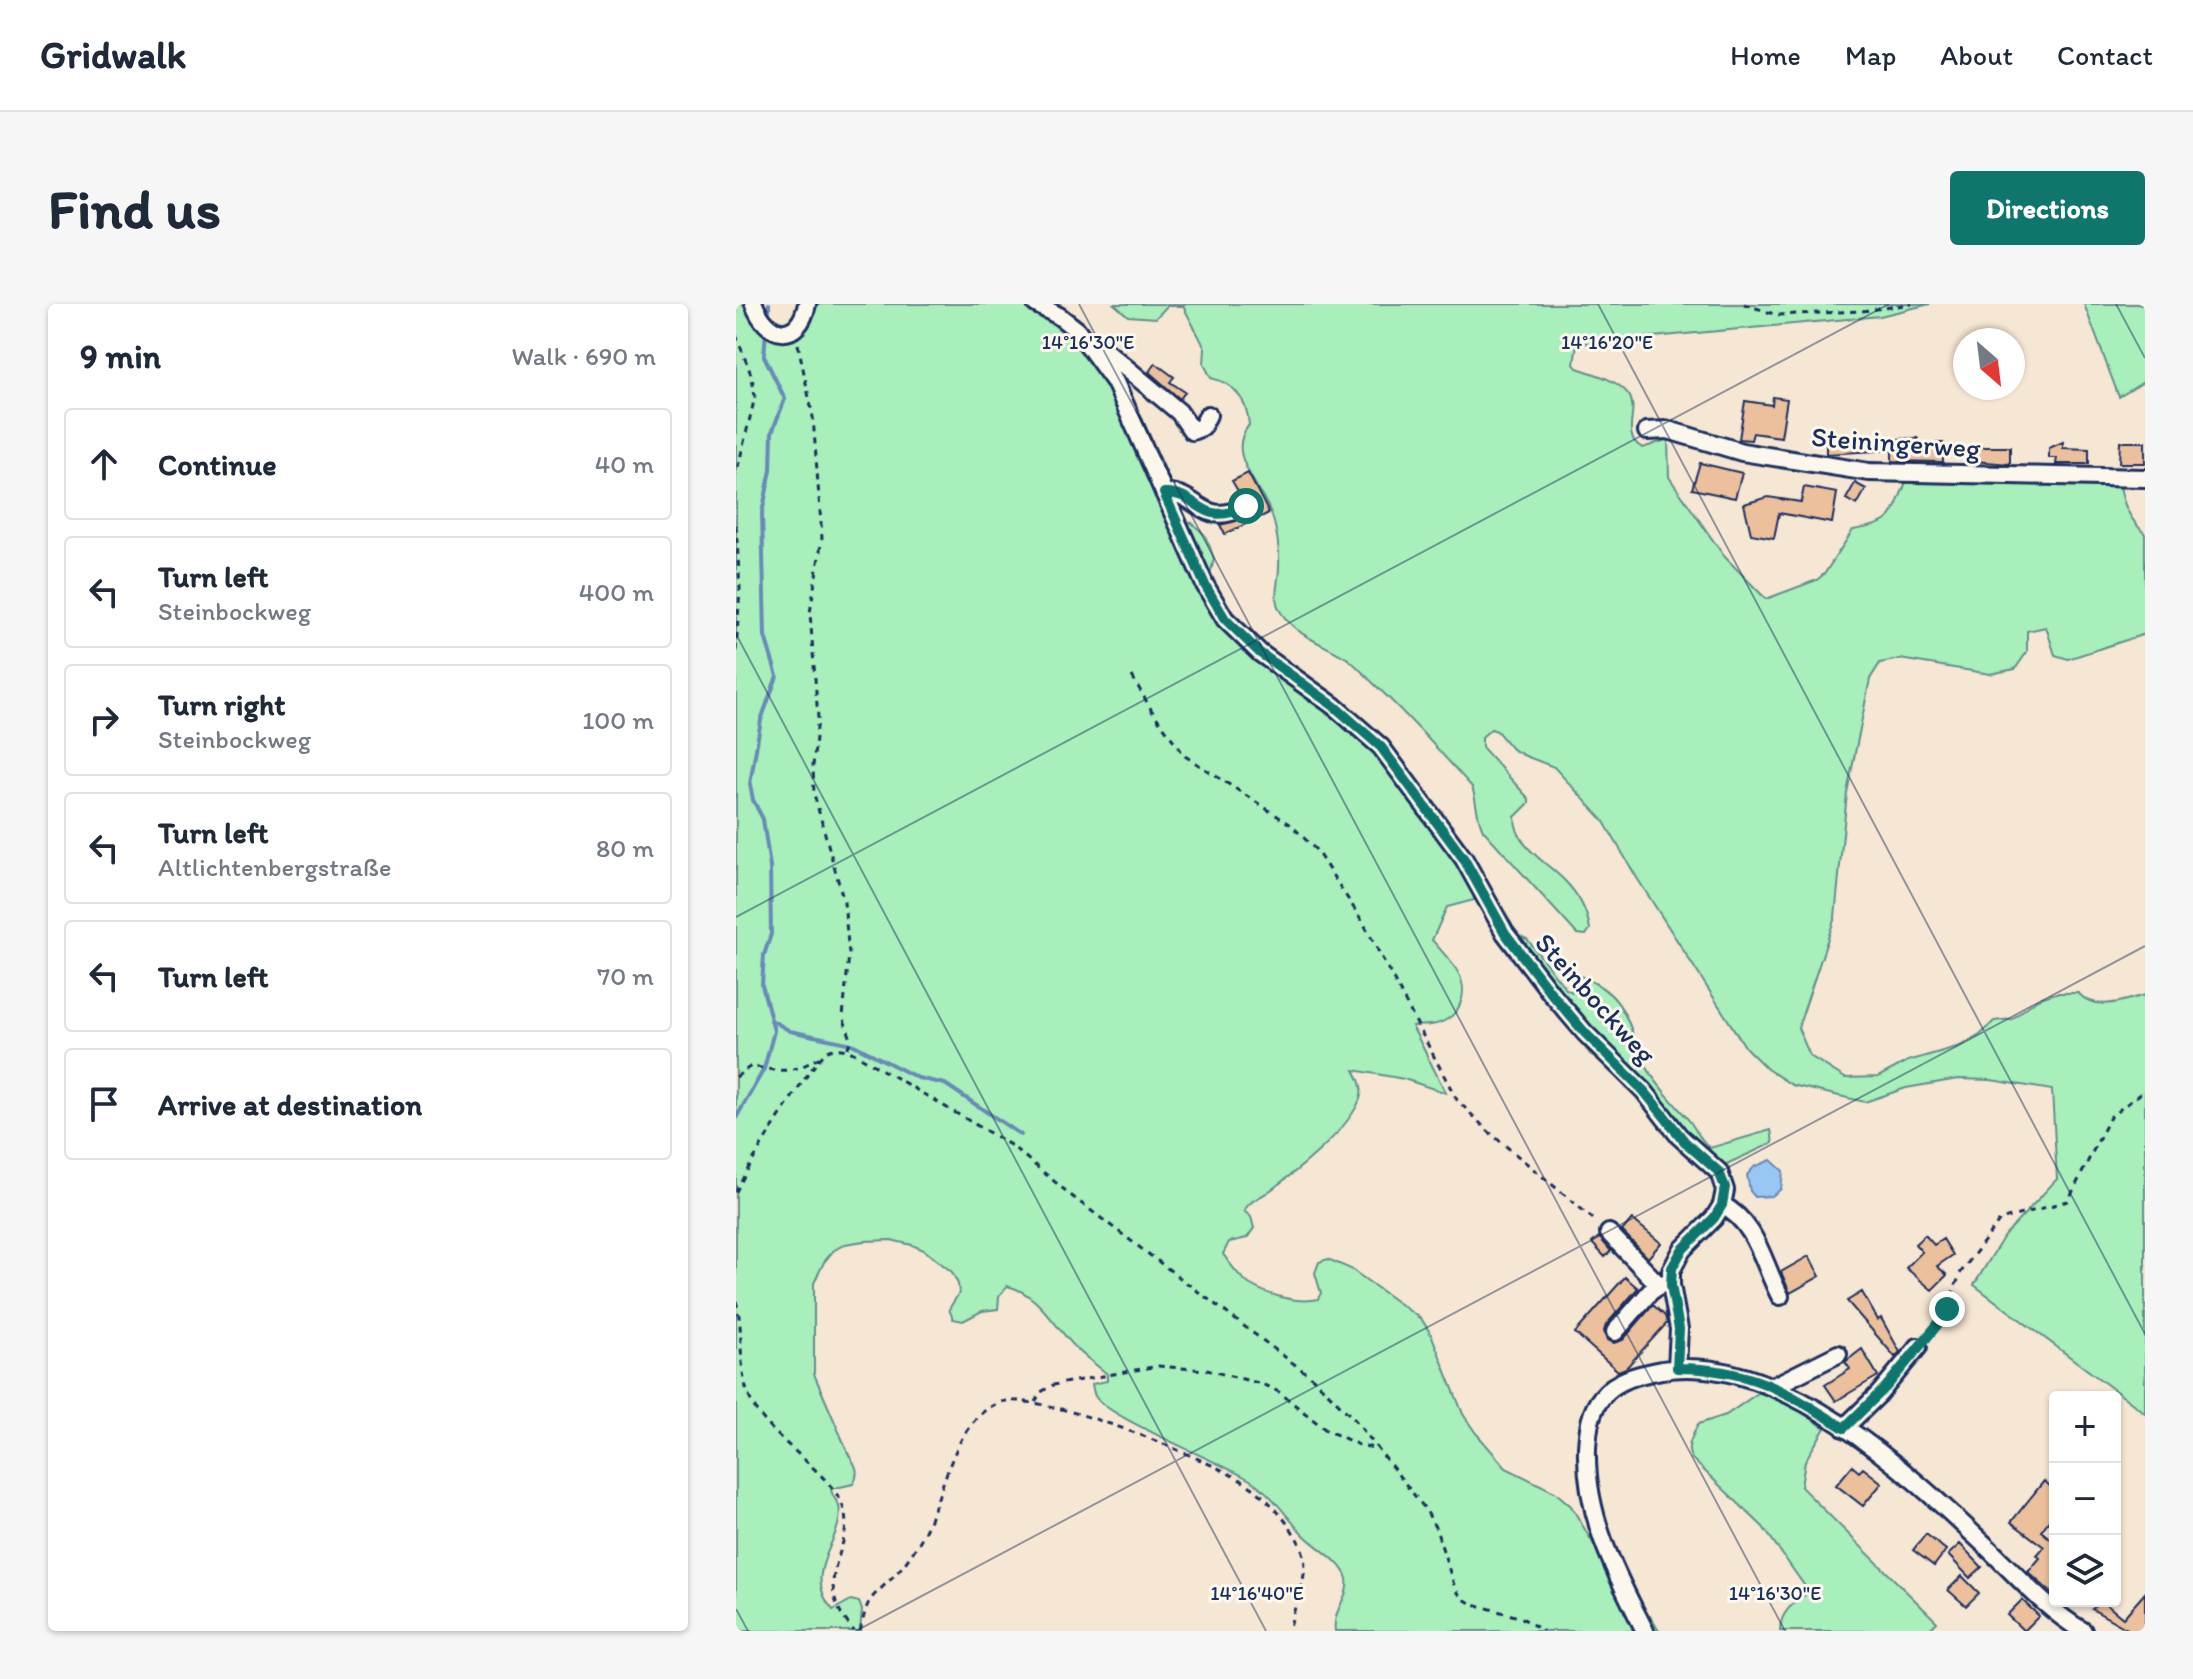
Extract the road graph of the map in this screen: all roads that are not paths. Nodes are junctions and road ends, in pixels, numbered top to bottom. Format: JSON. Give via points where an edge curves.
{"nodes":[{"id":1,"x":754,"y":304,"type":"edge"},
{"id":2,"x":807,"y":304,"type":"edge"},
{"id":3,"x":1036,"y":304,"type":"edge"},
{"id":4,"x":1077,"y":330,"type":"junction"},
{"id":5,"x":1208,"y":415,"type":"dead end"},
{"id":6,"x":1647,"y":431,"type":"dead end"},
{"id":7,"x":2145,"y":478,"type":"edge"},
{"id":8,"x":1164,"y":493,"type":"junction"},
{"id":9,"x":1246,"y":506,"type":"dead end"},
{"id":10,"x":1729,"y":1165,"type":"dead end"},
{"id":11,"x":1725,"y":1187,"type":"junction"},
{"id":12,"x":1722,"y":1205,"type":"junction"},
{"id":13,"x":1609,"y":1233,"type":"road end"},
{"id":14,"x":1665,"y":1285,"type":"junction"},
{"id":15,"x":1780,"y":1296,"type":"dead end"},
{"id":16,"x":1615,"y":1332,"type":"dead end"},
{"id":17,"x":1918,"y":1347,"type":"road end"},
{"id":18,"x":1838,"y":1354,"type":"dead end"},
{"id":19,"x":1677,"y":1368,"type":"junction"},
{"id":20,"x":1774,"y":1386,"type":"junction"},
{"id":21,"x":1844,"y":1428,"type":"junction"},
{"id":22,"x":2071,"y":1628,"type":"edge"},
{"id":23,"x":1645,"y":1631,"type":"edge"}],
"edges":[{"from":1,"to":2,"type":"street","via":[[770,328],[792,330],[803,320]]},
{"from":3,"to":4,"type":"street","name":"Steinbockweg"},
{"from":4,"to":5,"type":"street","via":[[1179,412],[1192,431],[1202,427]]},
{"from":4,"to":8,"type":"street","name":"Steinbockweg","via":[[1115,382]]},
{"from":6,"to":7,"type":"street","name":"Steiningerweg","via":[[1668,430],[1742,452],[1869,472]]},
{"from":8,"to":9,"type":"street","via":[[1220,515]]},
{"from":8,"to":11,"type":"street","name":"Steinbockweg","via":[[1225,619],[1260,653],[1381,747],[1464,859],[1531,968],[1679,1136],[1717,1169]]},
{"from":10,"to":11,"type":"street"},
{"from":11,"to":12,"type":"street"},
{"from":12,"to":14,"type":"street","via":[[1677,1257]]},
{"from":12,"to":15,"type":"street","via":[[1752,1233]]},
{"from":13,"to":14,"type":"street"},
{"from":14,"to":16,"type":"street","via":[[1650,1292]]},
{"from":14,"to":19,"type":"street","via":[[1679,1329]]},
{"from":17,"to":21,"type":"street"},
{"from":18,"to":20,"type":"street"},
{"from":19,"to":20,"type":"street","via":[[1732,1372]]},
{"from":19,"to":23,"type":"street","via":[[1636,1376],[1608,1390],[1588,1432],[1587,1479],[1595,1520]]},
{"from":20,"to":21,"type":"street"},
{"from":21,"to":22,"type":"street","via":[[1931,1497]]}]}
